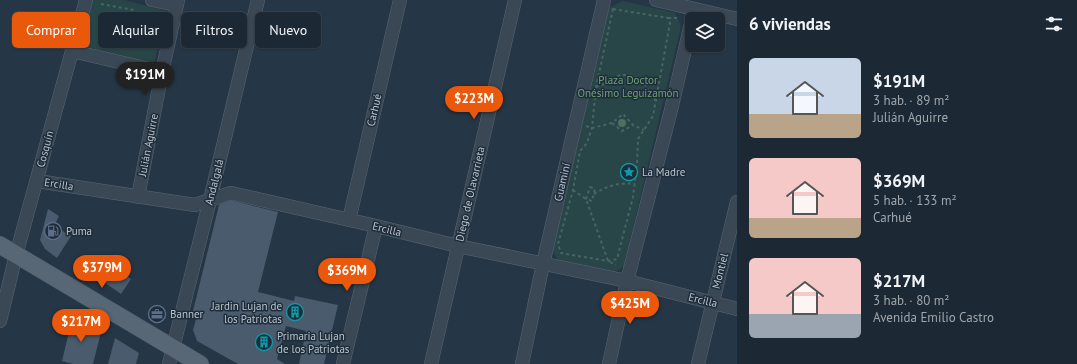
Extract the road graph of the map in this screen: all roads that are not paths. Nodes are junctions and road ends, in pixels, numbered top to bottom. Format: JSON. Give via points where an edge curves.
{"nodes":[{"id":1,"x":86,"y":0,"type":"edge"},
{"id":2,"x":152,"y":0,"type":"edge"},
{"id":3,"x":258,"y":0,"type":"edge"},
{"id":4,"x":400,"y":0,"type":"edge"},
{"id":5,"x":515,"y":0,"type":"edge"},
{"id":6,"x":604,"y":0,"type":"edge"},
{"id":7,"x":656,"y":0,"type":"edge"},
{"id":8,"x":177,"y":3,"type":"edge"},
{"id":9,"x":694,"y":12,"type":"edge"},
{"id":10,"x":725,"y":17,"type":"edge"},
{"id":11,"x":737,"y":19,"type":"edge"},
{"id":12,"x":685,"y":50,"type":"edge"},
{"id":13,"x":72,"y":51,"type":"junction"},
{"id":14,"x":162,"y":72,"type":"junction"},
{"id":15,"x":37,"y":181,"type":"junction"},
{"id":16,"x":138,"y":197,"type":"junction"},
{"id":17,"x":210,"y":200,"type":"junction"},
{"id":18,"x":737,"y":202,"type":"edge"},
{"id":19,"x":349,"y":220,"type":"junction"},
{"id":20,"x":376,"y":226,"type":"junction"},
{"id":21,"x":0,"y":245,"type":"edge"},
{"id":22,"x":458,"y":246,"type":"junction"},
{"id":23,"x":16,"y":255,"type":"junction"},
{"id":24,"x":543,"y":264,"type":"junction"},
{"id":25,"x":627,"y":281,"type":"junction"},
{"id":26,"x":712,"y":302,"type":"junction"},
{"id":27,"x":737,"y":308,"type":"edge"},
{"id":28,"x":0,"y":321,"type":"edge"},
{"id":29,"x":173,"y":348,"type":"junction"},
{"id":30,"x":169,"y":364,"type":"edge"},
{"id":31,"x":200,"y":364,"type":"edge"},
{"id":32,"x":343,"y":364,"type":"edge"},
{"id":33,"x":431,"y":364,"type":"edge"},
{"id":34,"x":522,"y":364,"type":"edge"},
{"id":35,"x":609,"y":364,"type":"edge"},
{"id":36,"x":698,"y":364,"type":"edge"}],
"edges":[{"from":1,"to":13,"type":"street","name":"Cosquín"},
{"from":2,"to":8,"type":"street"},
{"from":3,"to":17,"type":"street","name":"Andalgalá"},
{"from":4,"to":19,"type":"street","name":"Carhué"},
{"from":5,"to":22,"type":"street","name":"Diego de Olavarrieta"},
{"from":6,"to":24,"type":"street","name":"Guaminí"},
{"from":7,"to":9,"type":"street"},
{"from":8,"to":14,"type":"street","name":"Julián Aguirre"},
{"from":10,"to":11,"type":"street"},
{"from":12,"to":25,"type":"street"},
{"from":13,"to":14,"type":"street"},
{"from":13,"to":15,"type":"street","name":"Cosquín"},
{"from":14,"to":16,"type":"street","name":"Julián Aguirre"},
{"from":15,"to":16,"type":"street","name":"Ercilla"},
{"from":15,"to":23,"type":"street","name":"Cosquín"},
{"from":16,"to":17,"type":"street","name":"Ercilla","via":[[195,205]]},
{"from":17,"to":19,"type":"street","name":"Ercilla","via":[[231,193]]},
{"from":17,"to":29,"type":"street","name":"Andalgalá"},
{"from":18,"to":26,"type":"street","name":"Montiel"},
{"from":19,"to":20,"type":"street","name":"Ercilla"},
{"from":20,"to":22,"type":"street","name":"Ercilla"},
{"from":20,"to":32,"type":"street"},
{"from":21,"to":23,"type":"main road"},
{"from":22,"to":24,"type":"street","name":"Ercilla"},
{"from":22,"to":33,"type":"street","name":"Diego de Olavarrieta"},
{"from":23,"to":28,"type":"street","name":"Cosquín"},
{"from":23,"to":29,"type":"main road"},
{"from":24,"to":25,"type":"street","name":"Ercilla"},
{"from":24,"to":34,"type":"street","name":"Guaminí"},
{"from":25,"to":26,"type":"street","name":"Ercilla"},
{"from":25,"to":35,"type":"street"},
{"from":26,"to":27,"type":"street","name":"Ercilla"},
{"from":26,"to":36,"type":"street","name":"Montiel"},
{"from":29,"to":30,"type":"street","name":"Andalgalá"},
{"from":29,"to":31,"type":"main road"}]}
